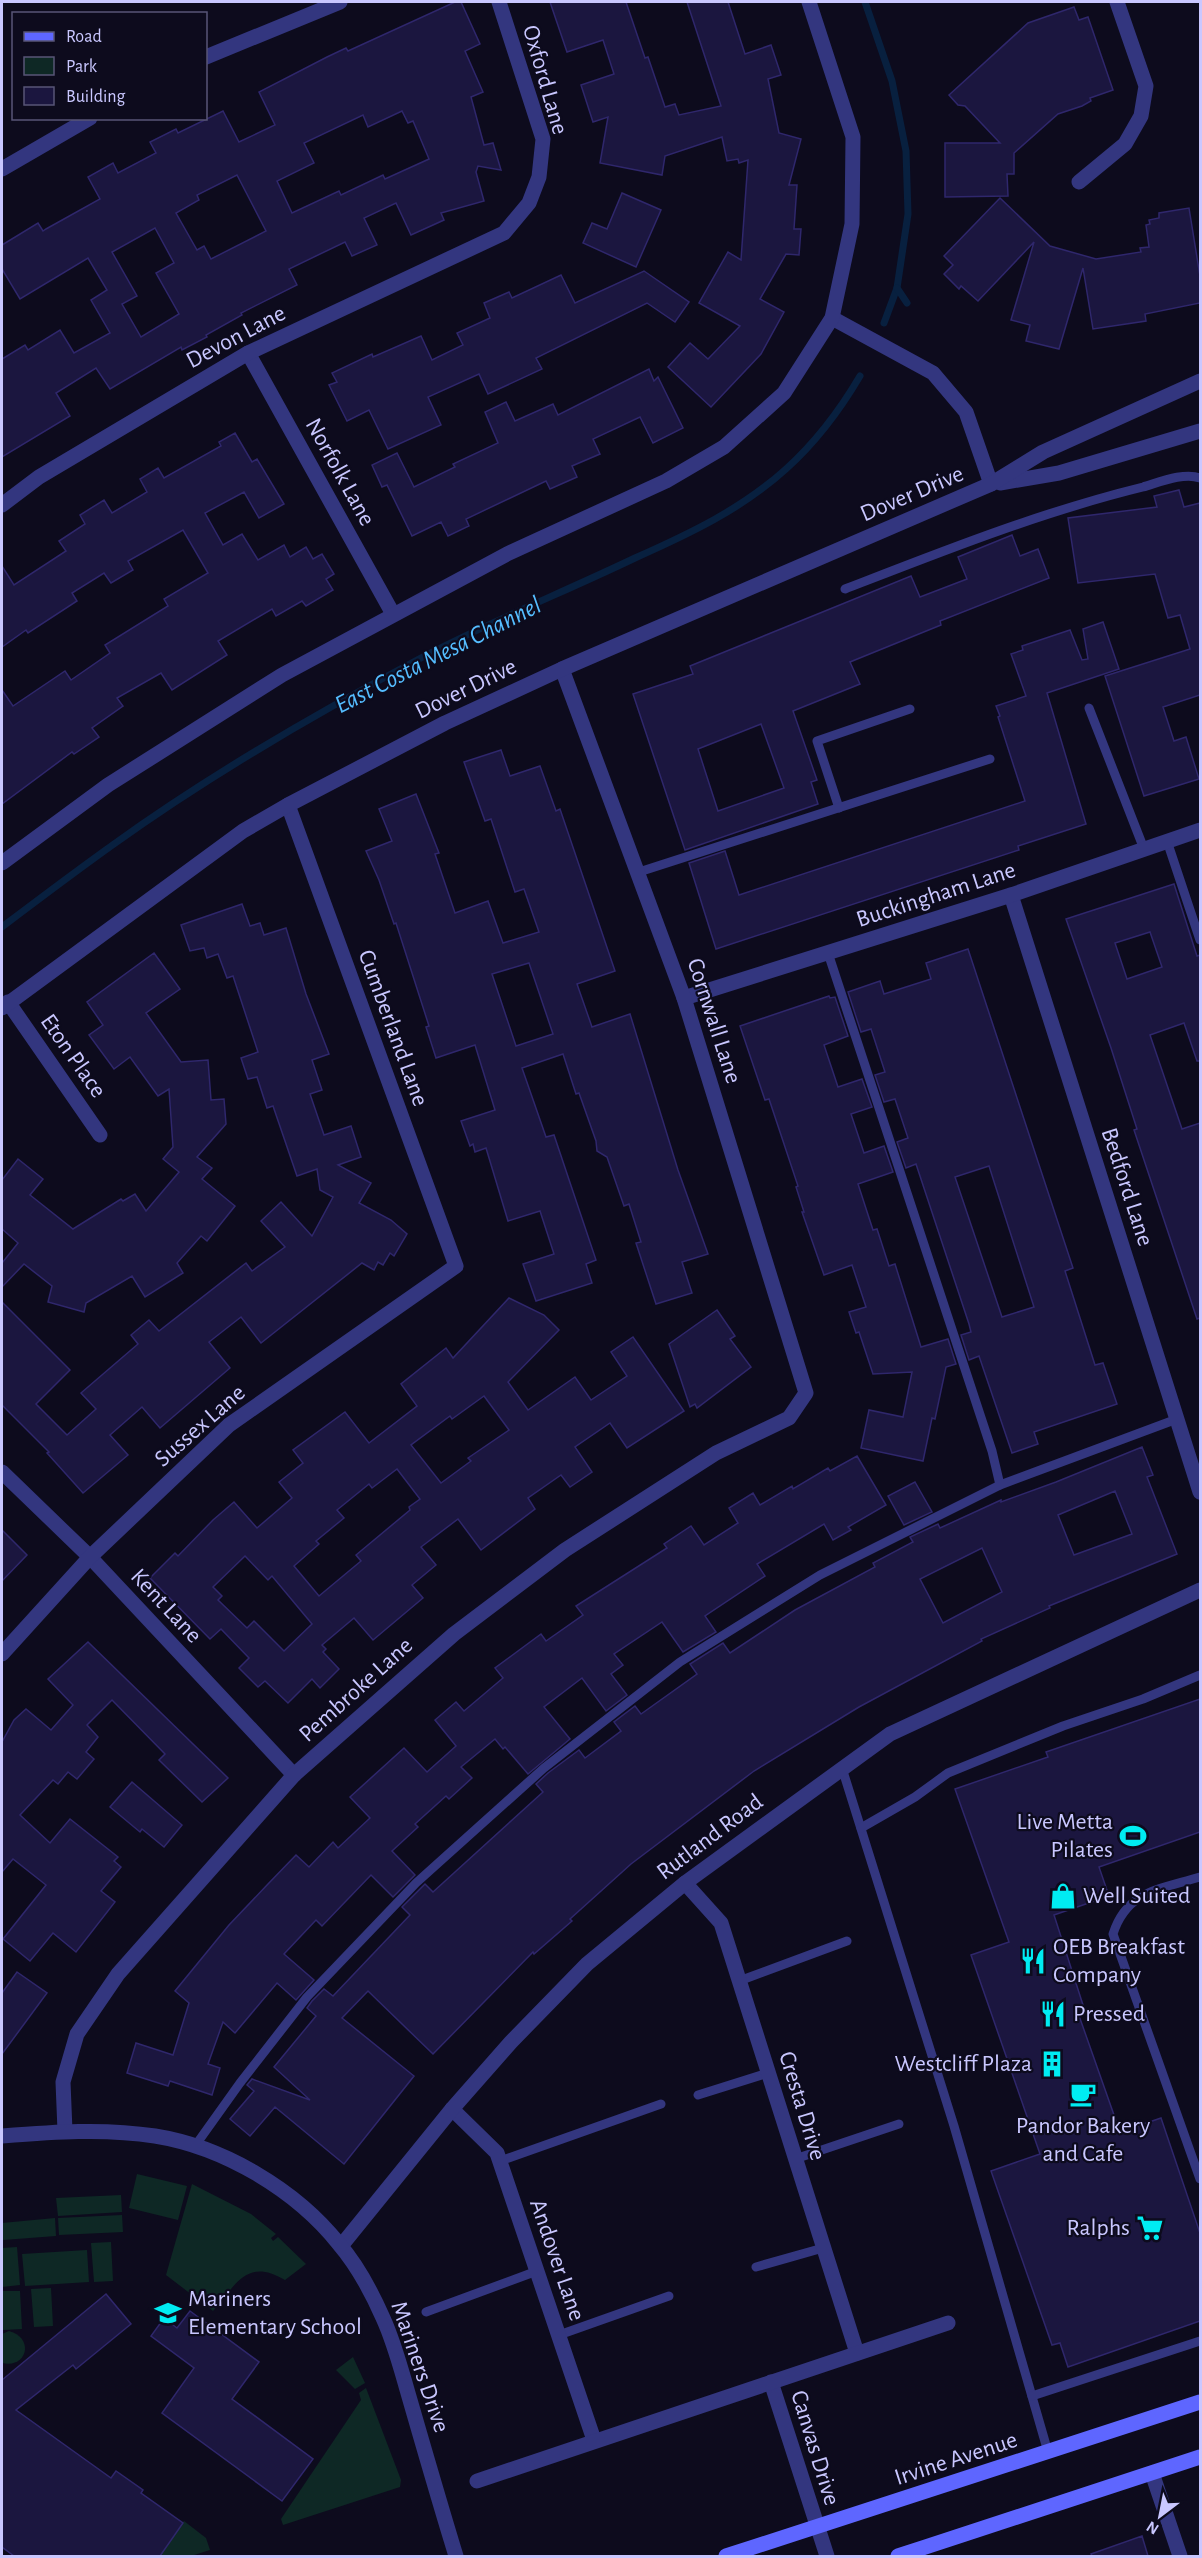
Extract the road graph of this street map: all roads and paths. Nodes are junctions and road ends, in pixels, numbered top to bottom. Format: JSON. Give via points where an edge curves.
{"nodes":[{"id":1,"x":340,"y":2,"type":"edge"},
{"id":2,"x":499,"y":2,"type":"edge"},
{"id":3,"x":809,"y":2,"type":"edge"},
{"id":4,"x":1118,"y":2,"type":"edge"},
{"id":5,"x":207,"y":57,"type":"edge"},
{"id":6,"x":87,"y":120,"type":"edge"},
{"id":7,"x":2,"y":169,"type":"edge"},
{"id":8,"x":1078,"y":182,"type":"dead end"},
{"id":9,"x":504,"y":233,"type":"joint"},
{"id":10,"x":832,"y":318,"type":"junction"},
{"id":11,"x":248,"y":353,"type":"junction"},
{"id":12,"x":1200,"y":381,"type":"edge"},
{"id":13,"x":1200,"y":431,"type":"edge"},
{"id":14,"x":1200,"y":478,"type":"edge"},
{"id":15,"x":991,"y":484,"type":"junction"},
{"id":16,"x":2,"y":505,"type":"edge"},
{"id":17,"x":846,"y":590,"type":"dead end"},
{"id":18,"x":393,"y":614,"type":"junction"},
{"id":19,"x":562,"y":669,"type":"junction"},
{"id":20,"x":1089,"y":708,"type":"dead end"},
{"id":21,"x":910,"y":709,"type":"dead end"},
{"id":22,"x":990,"y":759,"type":"dead end"},
{"id":23,"x":288,"y":805,"type":"junction"},
{"id":24,"x":839,"y":808,"type":"junction"},
{"id":25,"x":1200,"y":830,"type":"edge"},
{"id":26,"x":1167,"y":842,"type":"junction"},
{"id":27,"x":1144,"y":849,"type":"junction"},
{"id":28,"x":2,"y":863,"type":"edge"},
{"id":29,"x":639,"y":872,"type":"junction"},
{"id":30,"x":1011,"y":895,"type":"junction"},
{"id":31,"x":1200,"y":940,"type":"edge"},
{"id":32,"x":828,"y":953,"type":"junction"},
{"id":33,"x":684,"y":998,"type":"junction"},
{"id":34,"x":5,"y":1005,"type":"edge"},
{"id":35,"x":100,"y":1135,"type":"dead end"},
{"id":36,"x":456,"y":1266,"type":"joint"},
{"id":37,"x":806,"y":1393,"type":"joint"},
{"id":38,"x":1177,"y":1419,"type":"junction"},
{"id":39,"x":2,"y":1472,"type":"edge"},
{"id":40,"x":1000,"y":1485,"type":"junction"},
{"id":41,"x":1200,"y":1492,"type":"edge"},
{"id":42,"x":90,"y":1557,"type":"junction"},
{"id":43,"x":1200,"y":1590,"type":"edge"},
{"id":44,"x":2,"y":1653,"type":"edge"},
{"id":45,"x":1200,"y":1675,"type":"edge"},
{"id":46,"x":842,"y":1768,"type":"junction"},
{"id":47,"x":294,"y":1775,"type":"junction"},
{"id":48,"x":861,"y":1828,"type":"junction"},
{"id":49,"x":1200,"y":1877,"type":"edge"},
{"id":50,"x":685,"y":1883,"type":"junction"},
{"id":51,"x":847,"y":1941,"type":"dead end"},
{"id":52,"x":739,"y":1981,"type":"junction"},
{"id":53,"x":768,"y":2073,"type":"junction"},
{"id":54,"x":698,"y":2095,"type":"dead end"},
{"id":55,"x":661,"y":2104,"type":"dead end"},
{"id":56,"x":452,"y":2109,"type":"junction"},
{"id":57,"x":899,"y":2124,"type":"dead end"},
{"id":58,"x":65,"y":2132,"type":"junction"},
{"id":59,"x":2,"y":2136,"type":"edge"},
{"id":60,"x":195,"y":2146,"type":"junction"},
{"id":61,"x":795,"y":2159,"type":"junction"},
{"id":62,"x":500,"y":2161,"type":"junction"},
{"id":63,"x":1200,"y":2173,"type":"edge"},
{"id":64,"x":341,"y":2246,"type":"junction"},
{"id":65,"x":823,"y":2248,"type":"junction"},
{"id":66,"x":756,"y":2267,"type":"dead end"},
{"id":67,"x":537,"y":2271,"type":"junction"},
{"id":68,"x":669,"y":2296,"type":"dead end"},
{"id":69,"x":426,"y":2312,"type":"dead end"},
{"id":70,"x":948,"y":2323,"type":"dead end"},
{"id":71,"x":559,"y":2335,"type":"junction"},
{"id":72,"x":1200,"y":2341,"type":"edge"},
{"id":73,"x":857,"y":2353,"type":"junction"},
{"id":74,"x":771,"y":2382,"type":"junction"},
{"id":75,"x":1032,"y":2396,"type":"junction"},
{"id":76,"x":1200,"y":2402,"type":"edge"},
{"id":77,"x":594,"y":2440,"type":"junction"},
{"id":78,"x":1048,"y":2452,"type":"junction"},
{"id":79,"x":1200,"y":2457,"type":"edge"},
{"id":80,"x":1152,"y":2473,"type":"junction"},
{"id":81,"x":477,"y":2481,"type":"dead end"},
{"id":82,"x":816,"y":2529,"type":"junction"},
{"id":83,"x":456,"y":2556,"type":"edge"},
{"id":84,"x":726,"y":2556,"type":"edge"},
{"id":85,"x":827,"y":2556,"type":"edge"},
{"id":86,"x":898,"y":2556,"type":"edge"},
{"id":87,"x":1180,"y":2556,"type":"edge"}],
"edges":[{"from":1,"to":5,"type":"street"},
{"from":2,"to":9,"type":"street","name":"Oxford Lane","via":[[543,139],[539,177],[529,203]]},
{"from":3,"to":10,"type":"street","via":[[853,138],[852,224]]},
{"from":4,"to":8,"type":"street","via":[[1146,86],[1141,116],[1125,144]]},
{"from":6,"to":7,"type":"street"},
{"from":9,"to":11,"type":"street","name":"Devon Lane"},
{"from":10,"to":15,"type":"street","via":[[933,373],[966,412]]},
{"from":10,"to":18,"type":"street","via":[[784,393],[724,447],[666,481],[507,554]]},
{"from":11,"to":16,"type":"street","name":"Devon Lane","via":[[39,477]]},
{"from":11,"to":18,"type":"street","name":"Norfolk Lane"},
{"from":12,"to":15,"type":"street","name":"Dover Drive","via":[[1043,452]]},
{"from":13,"to":15,"type":"street","name":"Dover Drive","via":[[1059,473]]},
{"from":14,"to":17,"type":"lane","via":[[1188,476],[1125,491],[1002,528]]},
{"from":15,"to":19,"type":"street","name":"Dover Drive"},
{"from":18,"to":28,"type":"street","via":[[282,675],[108,785]]},
{"from":19,"to":23,"type":"street","name":"Dover Drive","via":[[445,723]]},
{"from":19,"to":29,"type":"street","name":"Cornwall Lane"},
{"from":20,"to":27,"type":"lane"},
{"from":21,"to":24,"type":"lane","via":[[817,741]]},
{"from":22,"to":24,"type":"lane"},
{"from":23,"to":34,"type":"street","name":"Dover Drive","via":[[243,831]]},
{"from":23,"to":36,"type":"street","name":"Cumberland Lane"},
{"from":24,"to":29,"type":"lane"},
{"from":25,"to":26,"type":"street","name":"Buckingham Lane"},
{"from":26,"to":27,"type":"street","name":"Buckingham Lane"},
{"from":26,"to":31,"type":"lane"},
{"from":27,"to":30,"type":"street","name":"Buckingham Lane"},
{"from":29,"to":33,"type":"street","name":"Cornwall Lane"},
{"from":30,"to":32,"type":"street","name":"Buckingham Lane"},
{"from":30,"to":38,"type":"street","name":"Bedford Lane"},
{"from":32,"to":33,"type":"street","name":"Buckingham Lane"},
{"from":32,"to":40,"type":"lane"},
{"from":33,"to":37,"type":"street","name":"Cornwall Lane"},
{"from":34,"to":35,"type":"street","name":"Eton Place"},
{"from":36,"to":42,"type":"street","name":"Sussex Lane","via":[[229,1425]]},
{"from":37,"to":47,"type":"street","name":"Pembroke Lane","via":[[789,1418],[716,1453],[556,1557],[454,1634]]},
{"from":38,"to":40,"type":"lane"},
{"from":38,"to":41,"type":"street","name":"Bedford Lane"},
{"from":39,"to":42,"type":"street","name":"Kent Lane"},
{"from":40,"to":60,"type":"lane","via":[[820,1575],[690,1655],[544,1768],[416,1883],[307,1997]]},
{"from":42,"to":44,"type":"street","name":"Sussex Lane"},
{"from":42,"to":47,"type":"street","name":"Kent Lane"},
{"from":43,"to":46,"type":"street","name":"Rutland Road","via":[[890,1734]]},
{"from":45,"to":48,"type":"lane","via":[[948,1773]]},
{"from":46,"to":48,"type":"lane"},
{"from":46,"to":50,"type":"street","name":"Rutland Road"},
{"from":47,"to":58,"type":"street","name":"Pembroke Lane","via":[[118,1974],[77,2034],[63,2082]]},
{"from":48,"to":75,"type":"lane","via":[[954,2126]]},
{"from":49,"to":63,"type":"lane","via":[[1145,1894],[1127,1905],[1113,1934]]},
{"from":50,"to":52,"type":"street","name":"Cresta Drive","via":[[721,1923]]},
{"from":50,"to":56,"type":"street","name":"Rutland Road","via":[[587,1964]]},
{"from":51,"to":52,"type":"lane"},
{"from":52,"to":53,"type":"street","name":"Cresta Drive"},
{"from":53,"to":54,"type":"lane"},
{"from":53,"to":61,"type":"street","name":"Cresta Drive"},
{"from":55,"to":62,"type":"lane"},
{"from":56,"to":62,"type":"street","name":"Andover Lane"},
{"from":56,"to":64,"type":"street","name":"Rutland Road"},
{"from":57,"to":61,"type":"lane"},
{"from":58,"to":59,"type":"street","name":"Mariners Drive"},
{"from":58,"to":60,"type":"street","name":"Mariners Drive","via":[[136,2133]]},
{"from":60,"to":64,"type":"street","name":"Mariners Drive","via":[[257,2175],[281,2191]]},
{"from":61,"to":65,"type":"street","name":"Cresta Drive"},
{"from":62,"to":67,"type":"street","name":"Andover Lane"},
{"from":64,"to":83,"type":"street","name":"Mariners Drive","via":[[384,2320]]},
{"from":65,"to":66,"type":"lane"},
{"from":65,"to":73,"type":"street","name":"Cresta Drive"},
{"from":67,"to":69,"type":"lane"},
{"from":67,"to":71,"type":"street","name":"Andover Lane"},
{"from":68,"to":71,"type":"lane"},
{"from":70,"to":73,"type":"street"},
{"from":71,"to":77,"type":"street","name":"Andover Lane"},
{"from":72,"to":75,"type":"lane"},
{"from":73,"to":74,"type":"street"},
{"from":74,"to":77,"type":"street"},
{"from":74,"to":82,"type":"street","name":"Canvas Drive"},
{"from":75,"to":78,"type":"lane"},
{"from":76,"to":78,"type":"main road","name":"Irvine Avenue"},
{"from":77,"to":81,"type":"street"},
{"from":78,"to":82,"type":"main road","name":"Irvine Avenue"},
{"from":79,"to":80,"type":"main road"},
{"from":80,"to":86,"type":"main road"},
{"from":80,"to":87,"type":"street"},
{"from":82,"to":84,"type":"main road","name":"Irvine Avenue"},
{"from":82,"to":85,"type":"street","name":"Canvas Drive"}]}
